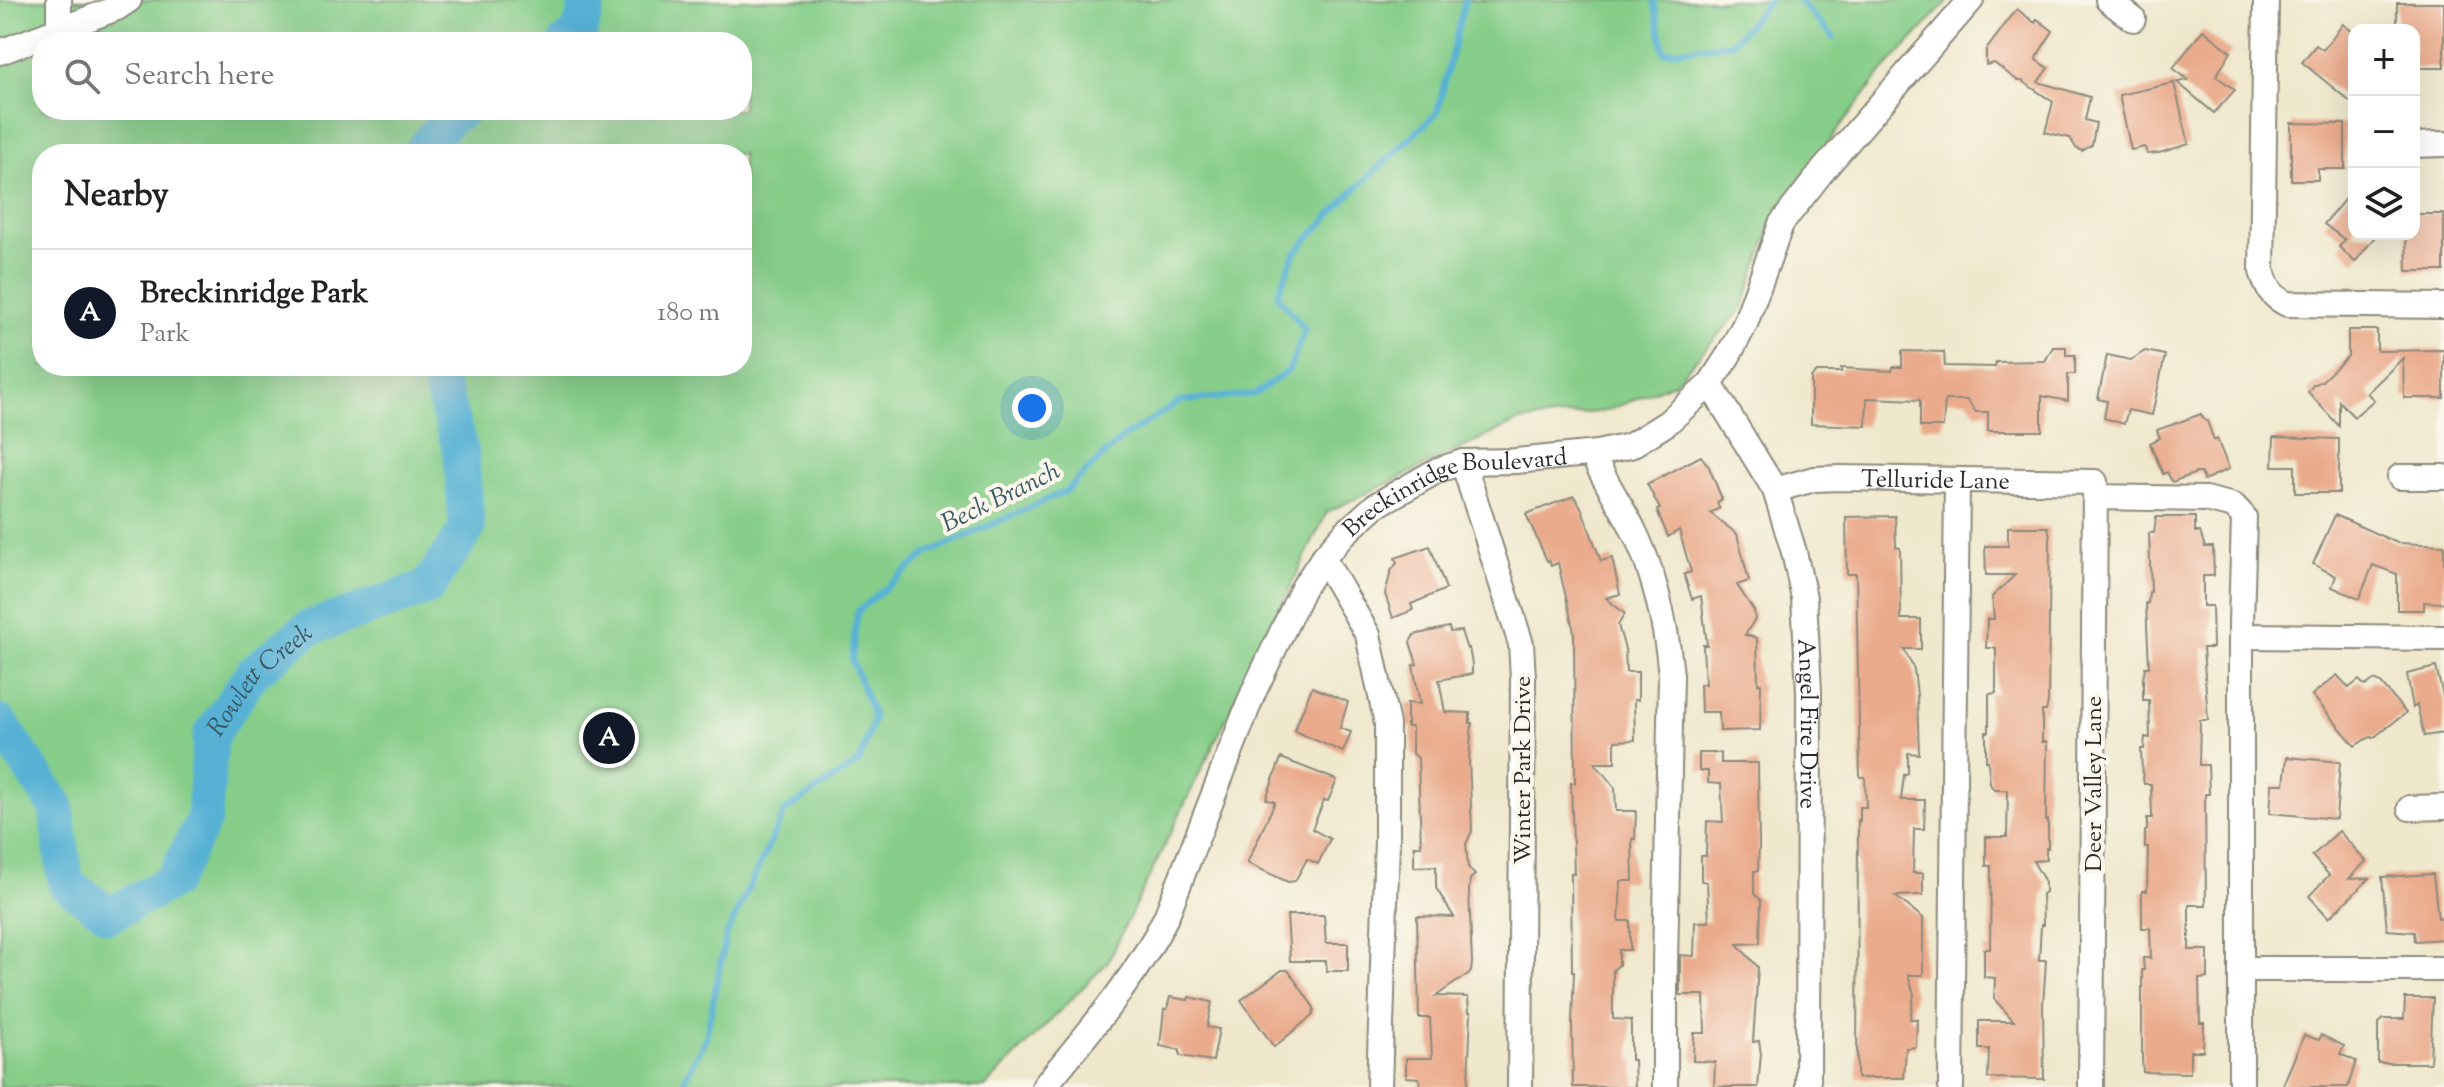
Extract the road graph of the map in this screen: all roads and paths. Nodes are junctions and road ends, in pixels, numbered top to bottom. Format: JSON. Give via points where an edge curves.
{"nodes":[{"id":1,"x":59,"y":0,"type":"edge"},
{"id":2,"x":129,"y":0,"type":"edge"},
{"id":3,"x":1971,"y":0,"type":"edge"},
{"id":4,"x":2108,"y":0,"type":"edge"},
{"id":5,"x":2266,"y":0,"type":"edge"},
{"id":6,"x":2133,"y":19,"type":"dead end"},
{"id":7,"x":59,"y":29,"type":"junction"},
{"id":8,"x":51,"y":32,"type":"edge"},
{"id":9,"x":32,"y":40,"type":"edge"},
{"id":10,"x":0,"y":52,"type":"edge"},
{"id":11,"x":2444,"y":144,"type":"edge"},
{"id":12,"x":2420,"y":145,"type":"edge"},
{"id":13,"x":2444,"y":306,"type":"edge"},
{"id":14,"x":1710,"y":384,"type":"junction"},
{"id":15,"x":1592,"y":454,"type":"junction"},
{"id":16,"x":1463,"y":462,"type":"junction"},
{"id":17,"x":2400,"y":477,"type":"dead end"},
{"id":18,"x":2444,"y":477,"type":"edge"},
{"id":19,"x":1957,"y":480,"type":"junction"},
{"id":20,"x":1775,"y":490,"type":"junction"},
{"id":21,"x":2095,"y":490,"type":"junction"},
{"id":22,"x":1323,"y":558,"type":"junction"},
{"id":23,"x":2242,"y":636,"type":"junction"},
{"id":24,"x":2444,"y":638,"type":"edge"},
{"id":25,"x":2444,"y":807,"type":"edge"},
{"id":26,"x":2410,"y":808,"type":"dead end"},
{"id":27,"x":2241,"y":969,"type":"junction"},
{"id":28,"x":2444,"y":969,"type":"edge"},
{"id":29,"x":1044,"y":1087,"type":"edge"},
{"id":30,"x":1379,"y":1087,"type":"edge"},
{"id":31,"x":1520,"y":1087,"type":"edge"},
{"id":32,"x":1665,"y":1087,"type":"edge"},
{"id":33,"x":1808,"y":1087,"type":"edge"},
{"id":34,"x":1951,"y":1087,"type":"edge"},
{"id":35,"x":2091,"y":1087,"type":"edge"},
{"id":36,"x":2241,"y":1087,"type":"edge"}],
"edges":[{"from":1,"to":7,"type":"street"},
{"from":2,"to":7,"type":"street"},
{"from":3,"to":14,"type":"street","name":"Breckinridge Boulevard","via":[[1781,224],[1745,324]]},
{"from":4,"to":6,"type":"street"},
{"from":5,"to":13,"type":"street","via":[[2262,271],[2267,288],[2287,304]]},
{"from":7,"to":8,"type":"street"},
{"from":9,"to":10,"type":"street"},
{"from":11,"to":12,"type":"street"},
{"from":14,"to":15,"type":"street","name":"Breckinridge Boulevard","via":[[1667,423],[1630,446]]},
{"from":14,"to":20,"type":"street","name":"Angel Fire Drive"},
{"from":15,"to":16,"type":"street","name":"Breckinridge Boulevard"},
{"from":15,"to":32,"type":"street","via":[[1654,582],[1669,653]]},
{"from":16,"to":22,"type":"street","name":"Breckinridge Boulevard","via":[[1438,470],[1375,506]]},
{"from":16,"to":31,"type":"street","name":"Winter Park Drive","via":[[1521,644]]},
{"from":17,"to":18,"type":"street"},
{"from":19,"to":20,"type":"street","name":"Telluride Lane","via":[[1814,479]]},
{"from":19,"to":21,"type":"street","name":"Telluride Lane"},
{"from":19,"to":34,"type":"street"},
{"from":20,"to":33,"type":"street","name":"Angel Fire Drive","via":[[1794,552],[1809,645]]},
{"from":21,"to":23,"type":"street","name":"Telluride Lane","via":[[2234,506],[2244,517]]},
{"from":21,"to":35,"type":"street","name":"Deer Valley Lane"},
{"from":22,"to":29,"type":"street","name":"Breckinridge Boulevard","via":[[1254,691],[1151,947],[1134,976]]},
{"from":22,"to":30,"type":"street","via":[[1368,635],[1387,724]]},
{"from":23,"to":24,"type":"street"},
{"from":23,"to":27,"type":"street","name":"Telluride Lane"},
{"from":25,"to":26,"type":"street"},
{"from":27,"to":28,"type":"street"},
{"from":27,"to":36,"type":"street","name":"Telluride Lane"}]}
